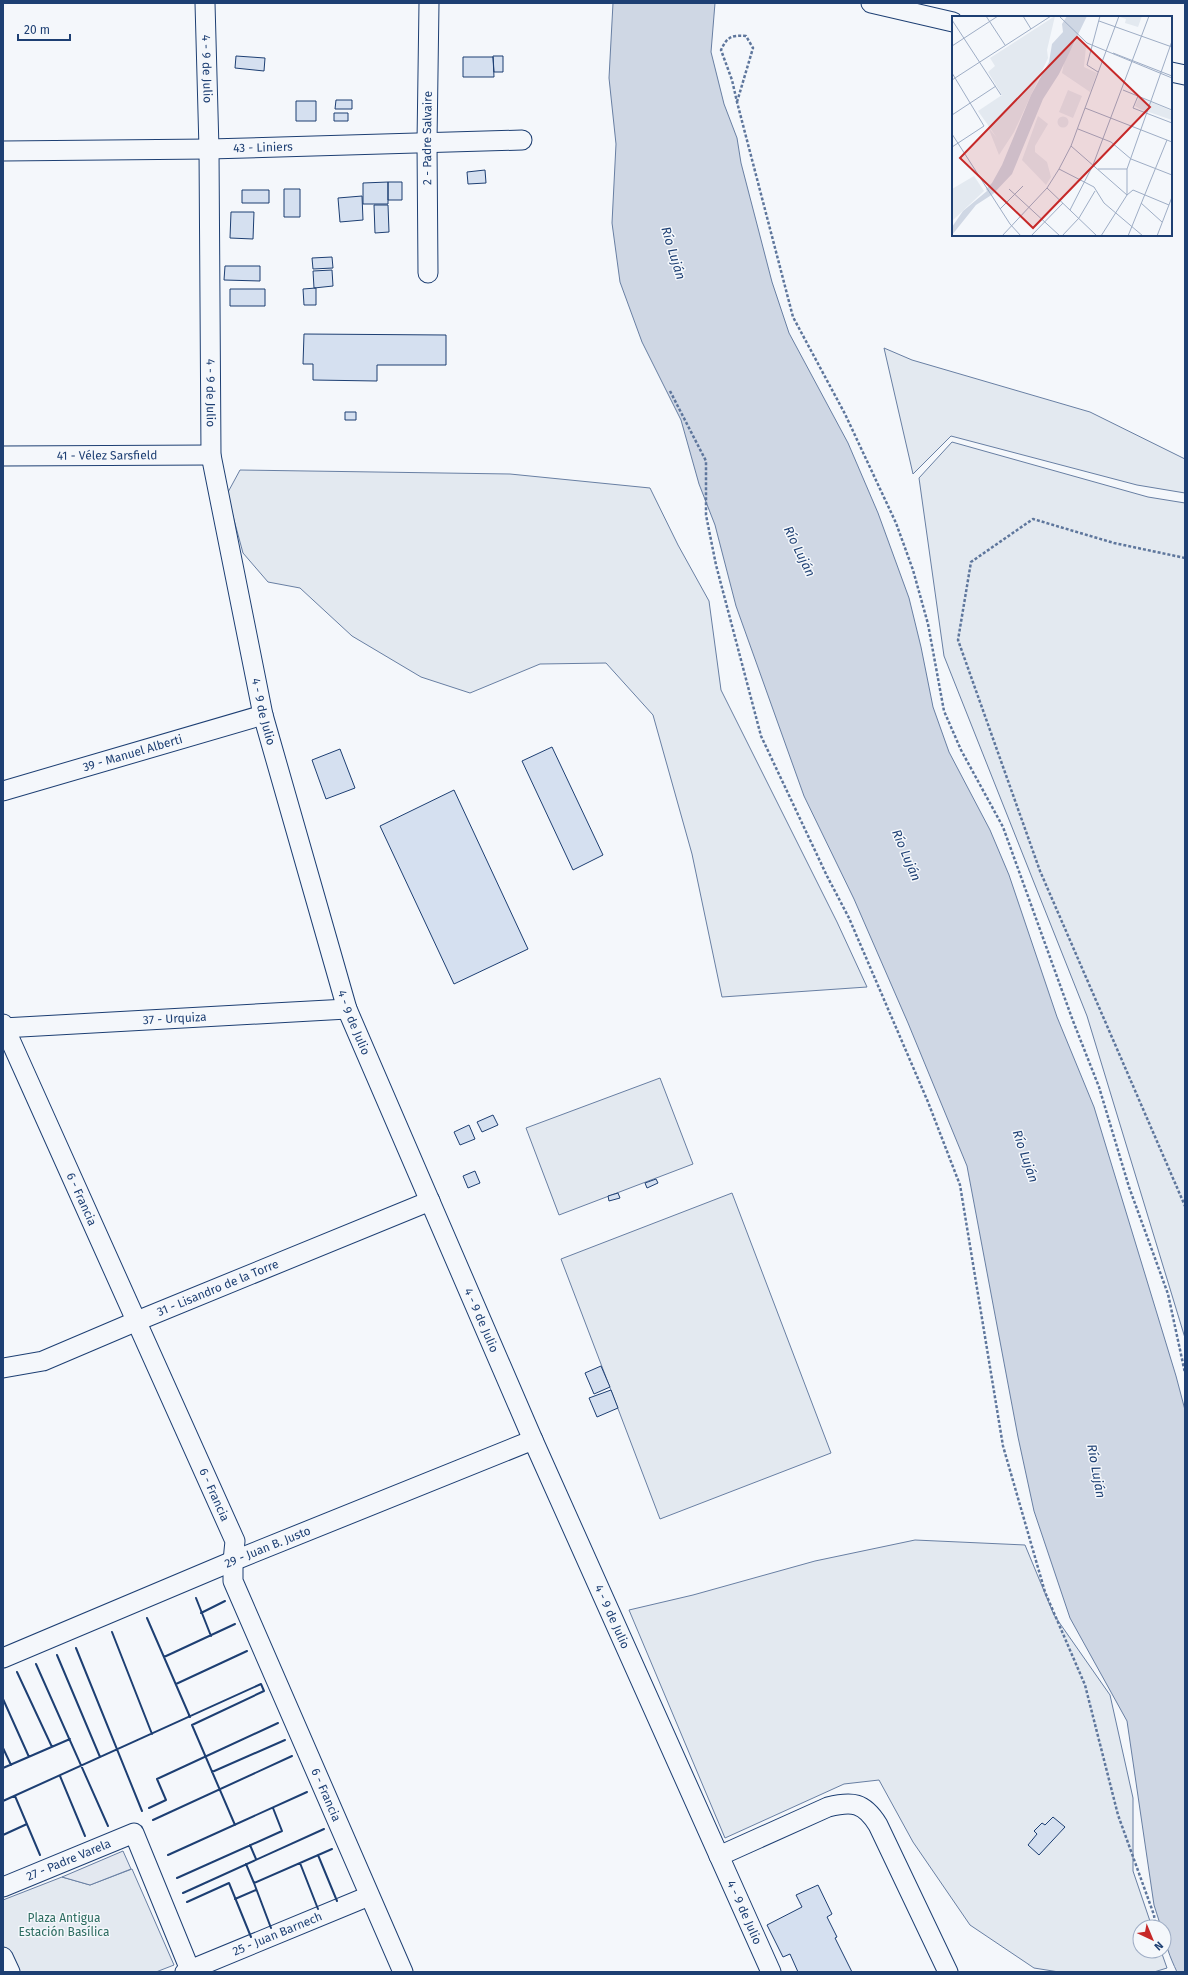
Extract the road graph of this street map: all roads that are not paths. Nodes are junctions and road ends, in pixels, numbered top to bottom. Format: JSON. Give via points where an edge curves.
{"nodes":[{"id":1,"x":205,"y":3,"type":"edge"},
{"id":2,"x":429,"y":3,"type":"edge"},
{"id":3,"x":871,"y":3,"type":"edge"},
{"id":4,"x":952,"y":22,"type":"edge"},
{"id":5,"x":1172,"y":72,"type":"edge"},
{"id":6,"x":1185,"y":75,"type":"edge"},
{"id":7,"x":522,"y":140,"type":"dead end"},
{"id":8,"x":427,"y":142,"type":"junction"},
{"id":9,"x":209,"y":149,"type":"junction"},
{"id":10,"x":3,"y":151,"type":"edge"},
{"id":11,"x":428,"y":273,"type":"dead end"},
{"id":12,"x":211,"y":455,"type":"junction"},
{"id":13,"x":3,"y":456,"type":"edge"},
{"id":14,"x":263,"y":715,"type":"junction"},
{"id":15,"x":3,"y":791,"type":"edge"},
{"id":16,"x":347,"y":1009,"type":"junction"},
{"id":17,"x":3,"y":1027,"type":"edge"},
{"id":18,"x":430,"y":1201,"type":"junction"},
{"id":19,"x":136,"y":1321,"type":"junction"},
{"id":20,"x":3,"y":1368,"type":"edge"},
{"id":21,"x":533,"y":1440,"type":"junction"},
{"id":22,"x":233,"y":1561,"type":"junction"},
{"id":23,"x":3,"y":1658,"type":"edge"},
{"id":24,"x":719,"y":1856,"type":"junction"},
{"id":25,"x":3,"y":1887,"type":"edge"},
{"id":26,"x":369,"y":1896,"type":"junction"},
{"id":27,"x":3,"y":1957,"type":"edge"},
{"id":28,"x":188,"y":1971,"type":"edge"},
{"id":29,"x":10,"y":1972,"type":"edge"},
{"id":30,"x":403,"y":1972,"type":"edge"},
{"id":31,"x":771,"y":1972,"type":"edge"},
{"id":32,"x":948,"y":1972,"type":"edge"}],
"edges":[{"from":1,"to":9,"type":"street","name":"4 - 9 de Julio"},
{"from":2,"to":8,"type":"street","name":"2 - Padre Salvaire"},
{"from":3,"to":4,"type":"street"},
{"from":5,"to":6,"type":"street"},
{"from":7,"to":8,"type":"street","name":"43 - Liniers"},
{"from":8,"to":9,"type":"street","name":"43 - Liniers"},
{"from":8,"to":11,"type":"street","name":"2 - Padre Salvaire"},
{"from":9,"to":10,"type":"street","name":"43 - Liniers"},
{"from":9,"to":12,"type":"street","name":"4 - 9 de Julio"},
{"from":12,"to":13,"type":"street","name":"41 - Vélez Sarsfield"},
{"from":12,"to":14,"type":"street","name":"4 - 9 de Julio"},
{"from":14,"to":15,"type":"street","name":"39 - Manuel Alberti"},
{"from":14,"to":16,"type":"street","name":"4 - 9 de Julio"},
{"from":16,"to":17,"type":"street","name":"37 - Urquiza"},
{"from":16,"to":18,"type":"street","name":"4 - 9 de Julio"},
{"from":17,"to":19,"type":"street","name":"6 - Francia"},
{"from":18,"to":19,"type":"street","name":"31 - Lisandro de la Torre"},
{"from":18,"to":21,"type":"street","name":"4 - 9 de Julio"},
{"from":19,"to":20,"type":"street","name":"31 - Lisandro de la Torre","via":[[43,1361]]},
{"from":19,"to":22,"type":"street","name":"6 - Francia","via":[[235,1541]]},
{"from":21,"to":22,"type":"street","name":"29 - Juan B. Justo"},
{"from":21,"to":24,"type":"street","name":"4 - 9 de Julio"},
{"from":22,"to":23,"type":"street","name":"29 - Juan B. Justo"},
{"from":22,"to":26,"type":"street","name":"6 - Francia","via":[[233,1582]]},
{"from":24,"to":31,"type":"street","name":"4 - 9 de Julio"},
{"from":24,"to":32,"type":"street","via":[[828,1807],[854,1803],[865,1809],[878,1825]]},
{"from":25,"to":28,"type":"street","name":"27 - Padre Varela","via":[[134,1834]]},
{"from":26,"to":28,"type":"street","name":"25 - Juan Barnech"},
{"from":26,"to":30,"type":"street","name":"6 - Francia"},
{"from":27,"to":29,"type":"street"}]}
